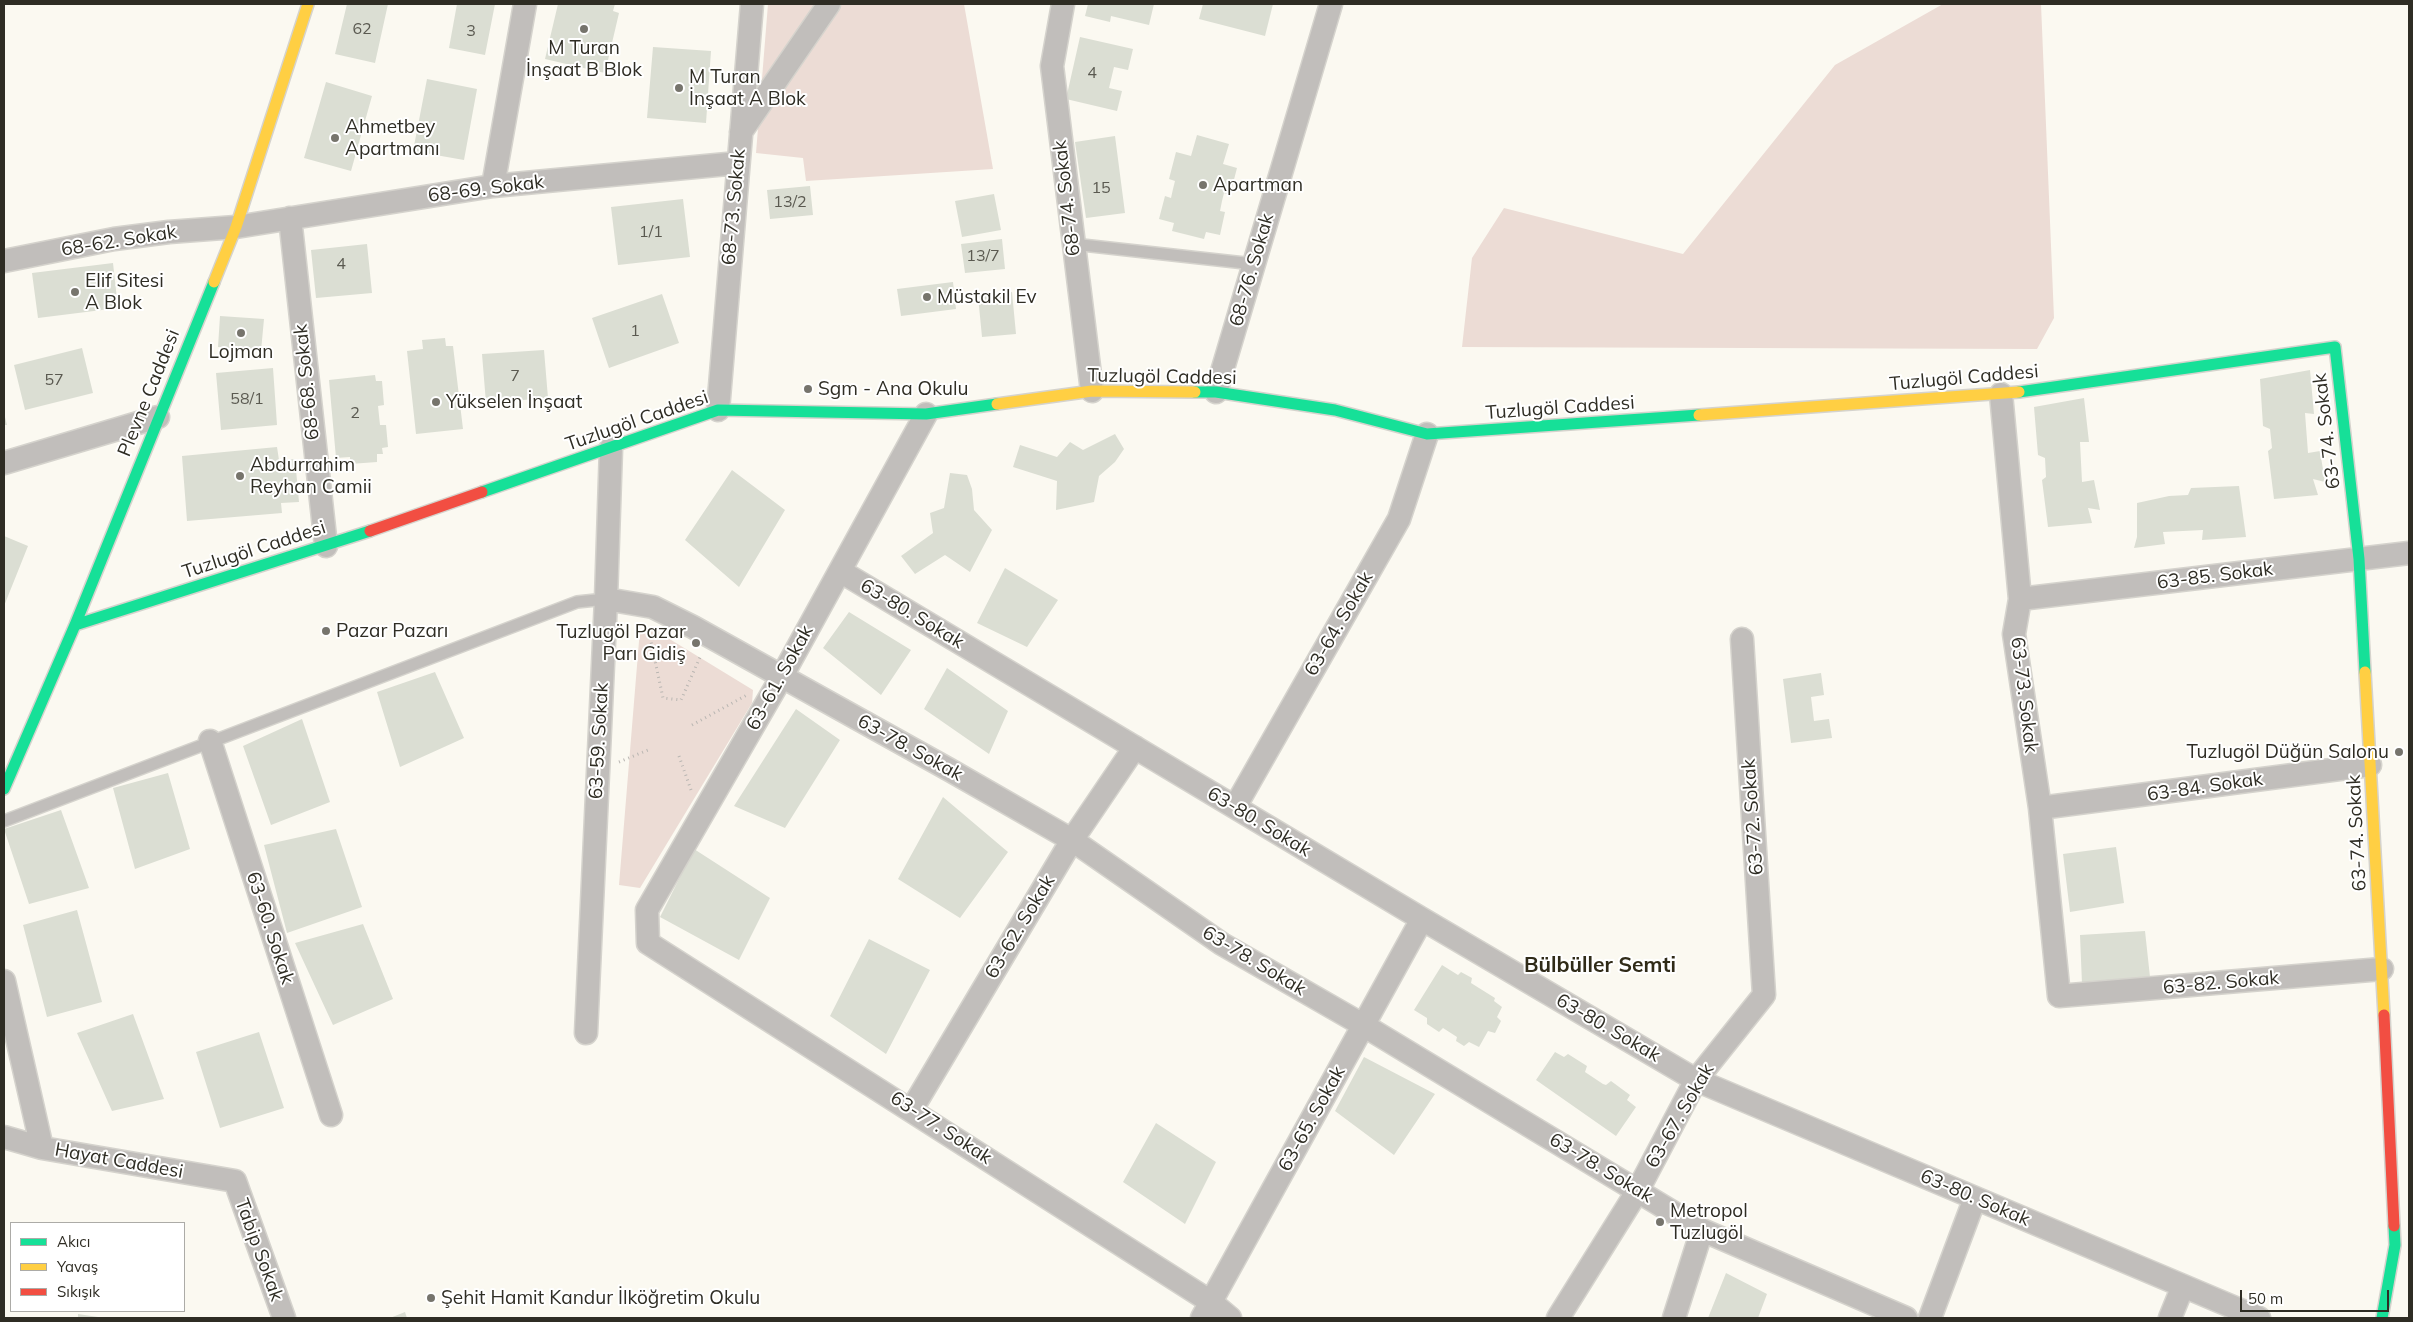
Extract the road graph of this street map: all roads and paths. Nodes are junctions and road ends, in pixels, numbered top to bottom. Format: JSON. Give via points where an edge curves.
{"nodes":[{"id":1,"x":308,"y":4,"type":"edge"},
{"id":2,"x":525,"y":4,"type":"edge"},
{"id":3,"x":752,"y":4,"type":"edge"},
{"id":4,"x":829,"y":4,"type":"edge"},
{"id":5,"x":1063,"y":4,"type":"edge"},
{"id":6,"x":1331,"y":4,"type":"edge"},
{"id":7,"x":741,"y":132,"type":"junction"},
{"id":8,"x":738,"y":163,"type":"junction"},
{"id":9,"x":493,"y":186,"type":"junction"},
{"id":10,"x":290,"y":218,"type":"junction"},
{"id":11,"x":236,"y":227,"type":"junction"},
{"id":12,"x":1073,"y":244,"type":"junction"},
{"id":13,"x":4,"y":260,"type":"edge"},
{"id":14,"x":1254,"y":264,"type":"junction"},
{"id":15,"x":2335,"y":347,"type":"joint"},
{"id":16,"x":1092,"y":391,"type":"junction"},
{"id":17,"x":1216,"y":392,"type":"junction"},
{"id":18,"x":2001,"y":394,"type":"junction"},
{"id":19,"x":718,"y":410,"type":"junction"},
{"id":20,"x":926,"y":414,"type":"junction"},
{"id":21,"x":158,"y":417,"type":"junction"},
{"id":22,"x":1427,"y":434,"type":"junction"},
{"id":23,"x":611,"y":448,"type":"junction"},
{"id":24,"x":4,"y":463,"type":"edge"},
{"id":25,"x":326,"y":546,"type":"junction"},
{"id":26,"x":2409,"y":553,"type":"edge"},
{"id":27,"x":2359,"y":559,"type":"junction"},
{"id":28,"x":840,"y":571,"type":"junction"},
{"id":29,"x":606,"y":599,"type":"junction"},
{"id":30,"x":2020,"y":600,"type":"junction"},
{"id":31,"x":643,"y":605,"type":"junction"},
{"id":32,"x":75,"y":625,"type":"junction"},
{"id":33,"x":709,"y":636,"type":"junction"},
{"id":34,"x":1742,"y":639,"type":"dead end"},
{"id":35,"x":780,"y":680,"type":"junction"},
{"id":36,"x":692,"y":725,"type":"dead end"},
{"id":37,"x":210,"y":741,"type":"junction"},
{"id":38,"x":1135,"y":748,"type":"junction"},
{"id":39,"x":648,"y":750,"type":"dead end"},
{"id":40,"x":12,"y":753,"type":"edge"},
{"id":41,"x":679,"y":756,"type":"dead end"},
{"id":42,"x":2370,"y":765,"type":"junction"},
{"id":43,"x":598,"y":770,"type":"junction"},
{"id":44,"x":4,"y":789,"type":"edge"},
{"id":45,"x":1235,"y":807,"type":"junction"},
{"id":46,"x":2040,"y":808,"type":"junction"},
{"id":47,"x":700,"y":817,"type":"junction"},
{"id":48,"x":4,"y":820,"type":"edge"},
{"id":49,"x":1072,"y":840,"type":"junction"},
{"id":50,"x":1422,"y":919,"type":"junction"},
{"id":51,"x":648,"y":943,"type":"joint"},
{"id":52,"x":2382,"y":969,"type":"junction"},
{"id":53,"x":4,"y":981,"type":"edge"},
{"id":54,"x":1764,"y":995,"type":"joint"},
{"id":55,"x":2059,"y":996,"type":"joint"},
{"id":56,"x":1363,"y":1025,"type":"junction"},
{"id":57,"x":586,"y":1033,"type":"dead end"},
{"id":58,"x":1696,"y":1080,"type":"junction"},
{"id":59,"x":912,"y":1109,"type":"junction"},
{"id":60,"x":331,"y":1116,"type":"dead end"},
{"id":61,"x":4,"y":1137,"type":"edge"},
{"id":62,"x":42,"y":1148,"type":"junction"},
{"id":63,"x":235,"y":1181,"type":"joint"},
{"id":64,"x":1638,"y":1190,"type":"junction"},
{"id":65,"x":1975,"y":1198,"type":"junction"},
{"id":66,"x":1702,"y":1230,"type":"junction"},
{"id":67,"x":2183,"y":1286,"type":"junction"},
{"id":68,"x":1206,"y":1310,"type":"edge"},
{"id":69,"x":284,"y":1318,"type":"edge"},
{"id":70,"x":1230,"y":1318,"type":"edge"},
{"id":71,"x":1558,"y":1318,"type":"edge"},
{"id":72,"x":1674,"y":1318,"type":"edge"},
{"id":73,"x":1906,"y":1318,"type":"edge"},
{"id":74,"x":1930,"y":1318,"type":"edge"},
{"id":75,"x":2170,"y":1318,"type":"edge"},
{"id":76,"x":2259,"y":1318,"type":"edge"},
{"id":77,"x":2382,"y":1318,"type":"edge"}],
"edges":[{"from":1,"to":11,"type":"street","name":"Plevne Caddesi"},
{"from":2,"to":9,"type":"street"},
{"from":3,"to":7,"type":"street","name":"68-73. Sokak"},
{"from":4,"to":7,"type":"street"},
{"from":5,"to":12,"type":"street","name":"68-74. Sokak","via":[[1052,66]]},
{"from":6,"to":14,"type":"street","name":"68-76. Sokak"},
{"from":7,"to":8,"type":"street","name":"68-73. Sokak"},
{"from":8,"to":9,"type":"street","name":"68-69. Sokak"},
{"from":8,"to":19,"type":"street","name":"68-73. Sokak"},
{"from":9,"to":10,"type":"street","name":"68-69. Sokak"},
{"from":10,"to":11,"type":"street","name":"68-69. Sokak"},
{"from":10,"to":25,"type":"street","name":"68-68. Sokak"},
{"from":11,"to":13,"type":"street","name":"68-62. Sokak","via":[[114,239]]},
{"from":11,"to":21,"type":"street","name":"Plevne Caddesi"},
{"from":12,"to":14,"type":"lane"},
{"from":12,"to":16,"type":"street","name":"68-74. Sokak"},
{"from":14,"to":17,"type":"street","name":"68-76. Sokak"},
{"from":15,"to":18,"type":"street","name":"Tuzlugöl Caddesi"},
{"from":15,"to":27,"type":"street","name":"63-74. Sokak"},
{"from":16,"to":17,"type":"street","name":"Tuzlugöl Caddesi"},
{"from":16,"to":20,"type":"street","name":"Tuzlugöl Caddesi"},
{"from":17,"to":22,"type":"street","name":"Tuzlugöl Caddesi","via":[[1335,410]]},
{"from":18,"to":22,"type":"street","name":"Tuzlugöl Caddesi"},
{"from":18,"to":30,"type":"street","name":"63-73. Sokak"},
{"from":19,"to":20,"type":"street","name":"Tuzlugöl Caddesi"},
{"from":19,"to":23,"type":"street","name":"Tuzlugöl Caddesi"},
{"from":20,"to":28,"type":"street","name":"63-61. Sokak"},
{"from":21,"to":24,"type":"street"},
{"from":21,"to":32,"type":"street","name":"Plevne Caddesi"},
{"from":22,"to":45,"type":"street","name":"63-64. Sokak","via":[[1399,519]]},
{"from":23,"to":25,"type":"street","name":"Tuzlugöl Caddesi"},
{"from":23,"to":29,"type":"street","name":"63-59. Sokak"},
{"from":25,"to":32,"type":"street","name":"Tuzlugöl Caddesi"},
{"from":26,"to":27,"type":"street","name":"63-85. Sokak"},
{"from":27,"to":30,"type":"street","name":"63-85. Sokak"},
{"from":27,"to":42,"type":"street","name":"63-74. Sokak"},
{"from":28,"to":35,"type":"street","name":"63-61. Sokak"},
{"from":28,"to":38,"type":"street","name":"63-80. Sokak"},
{"from":29,"to":31,"type":"street","name":"63-78. Sokak"},
{"from":29,"to":37,"type":"lane","via":[[577,602]]},
{"from":29,"to":43,"type":"street","name":"63-59. Sokak"},
{"from":30,"to":46,"type":"street","name":"63-73. Sokak","via":[[2014,634]]},
{"from":31,"to":33,"type":"street","name":"63-78. Sokak"},
{"from":31,"to":33,"type":"path","via":[[664,698],[680,700]]},
{"from":32,"to":40,"type":"street","name":"Plevne Caddesi"},
{"from":33,"to":35,"type":"street","name":"63-78. Sokak"},
{"from":34,"to":54,"type":"street","name":"63-72. Sokak"},
{"from":35,"to":36,"type":"path"},
{"from":35,"to":47,"type":"street","name":"63-61. Sokak"},
{"from":35,"to":49,"type":"street","name":"63-78. Sokak","via":[[948,768]]},
{"from":37,"to":48,"type":"lane"},
{"from":37,"to":60,"type":"street","name":"63-60. Sokak"},
{"from":38,"to":45,"type":"street","name":"63-80. Sokak"},
{"from":38,"to":49,"type":"street","name":"63-62. Sokak"},
{"from":39,"to":43,"type":"path"},
{"from":40,"to":44,"type":"street","name":"Plevne Caddesi"},
{"from":41,"to":47,"type":"path"},
{"from":42,"to":46,"type":"street","name":"63-84. Sokak"},
{"from":42,"to":52,"type":"street","name":"63-74. Sokak"},
{"from":43,"to":57,"type":"street","name":"63-59. Sokak"},
{"from":45,"to":50,"type":"street","name":"63-80. Sokak"},
{"from":46,"to":55,"type":"street","name":"63-73. Sokak"},
{"from":47,"to":51,"type":"street","name":"63-61. Sokak","via":[[647,910]]},
{"from":49,"to":56,"type":"street","name":"63-78. Sokak","via":[[1222,944]]},
{"from":49,"to":59,"type":"street","name":"63-62. Sokak"},
{"from":50,"to":56,"type":"street","name":"63-65. Sokak"},
{"from":50,"to":58,"type":"street","name":"63-80. Sokak"},
{"from":51,"to":59,"type":"street","name":"63-77. Sokak"},
{"from":52,"to":55,"type":"street","name":"63-82. Sokak"},
{"from":52,"to":77,"type":"street","name":"63-74. Sokak","via":[[2395,1245]]},
{"from":53,"to":62,"type":"street"},
{"from":54,"to":58,"type":"street","name":"63-67. Sokak"},
{"from":56,"to":64,"type":"street","name":"63-78. Sokak"},
{"from":56,"to":68,"type":"street","name":"63-65. Sokak"},
{"from":58,"to":64,"type":"street","name":"63-67. Sokak"},
{"from":58,"to":65,"type":"street","name":"63-80. Sokak"},
{"from":59,"to":68,"type":"street","name":"63-77. Sokak"},
{"from":61,"to":62,"type":"street","name":"Hayat Caddesi"},
{"from":62,"to":63,"type":"street","name":"Hayat Caddesi"},
{"from":63,"to":69,"type":"street","name":"Tabip Sokak"},
{"from":64,"to":66,"type":"street","name":"63-78. Sokak"},
{"from":64,"to":71,"type":"street","name":"63-67. Sokak"},
{"from":65,"to":67,"type":"street","name":"63-80. Sokak"},
{"from":65,"to":74,"type":"street"},
{"from":66,"to":72,"type":"street"},
{"from":66,"to":73,"type":"street","name":"63-78. Sokak"},
{"from":67,"to":75,"type":"street"},
{"from":67,"to":76,"type":"street","name":"63-80. Sokak"},
{"from":68,"to":70,"type":"street","name":"63-77. Sokak"}]}
